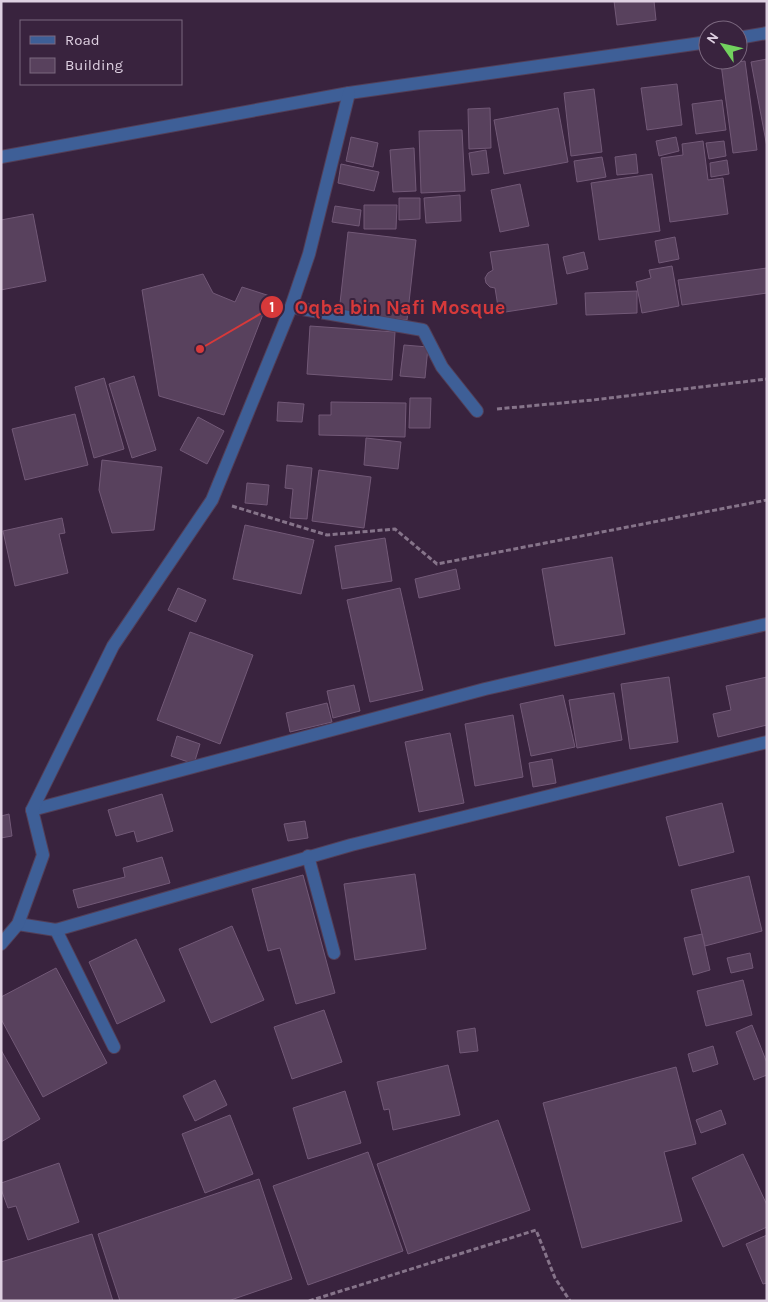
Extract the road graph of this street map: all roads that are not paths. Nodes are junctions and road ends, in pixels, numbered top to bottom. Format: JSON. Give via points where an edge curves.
{"nodes":[{"id":1,"x":767,"y":34,"type":"edge"},
{"id":2,"x":748,"y":37,"type":"edge"},
{"id":3,"x":698,"y":43,"type":"edge"},
{"id":4,"x":349,"y":93,"type":"junction"},
{"id":5,"x":1,"y":157,"type":"edge"},
{"id":6,"x":291,"y":308,"type":"junction"},
{"id":7,"x":477,"y":412,"type":"road end"},
{"id":8,"x":767,"y":624,"type":"edge"},
{"id":9,"x":767,"y":742,"type":"edge"},
{"id":10,"x":32,"y":810,"type":"junction"},
{"id":11,"x":308,"y":856,"type":"junction"},
{"id":12,"x":18,"y":924,"type":"junction"},
{"id":13,"x":56,"y":930,"type":"junction"},
{"id":14,"x":1,"y":944,"type":"edge"},
{"id":15,"x":334,"y":953,"type":"dead end"},
{"id":16,"x":114,"y":1047,"type":"dead end"}],
"edges":[{"from":1,"to":2,"type":"street"},
{"from":3,"to":4,"type":"street"},
{"from":4,"to":5,"type":"street"},
{"from":4,"to":6,"type":"street","via":[[309,254]]},
{"from":6,"to":7,"type":"street","via":[[423,330],[442,367]]},
{"from":6,"to":10,"type":"street","via":[[212,500],[113,646]]},
{"from":8,"to":10,"type":"street","via":[[485,689]]},
{"from":9,"to":11,"type":"street"},
{"from":10,"to":12,"type":"street","via":[[44,855]]},
{"from":11,"to":13,"type":"street"},
{"from":11,"to":15,"type":"street"},
{"from":12,"to":13,"type":"street"},
{"from":12,"to":14,"type":"street"},
{"from":13,"to":16,"type":"street"}]}
